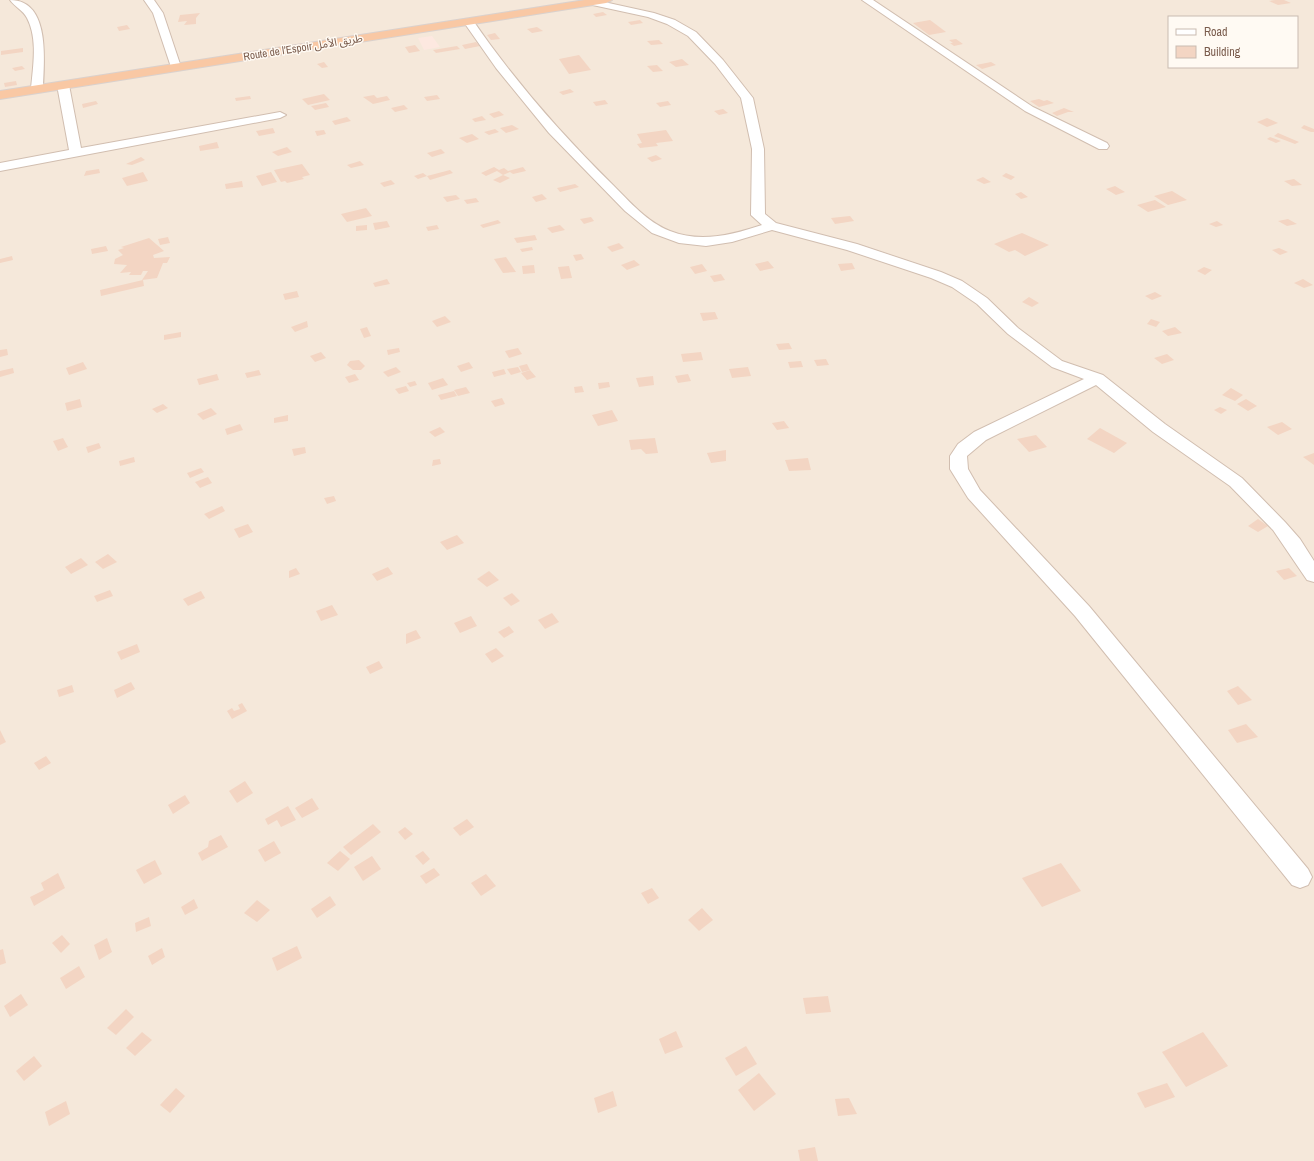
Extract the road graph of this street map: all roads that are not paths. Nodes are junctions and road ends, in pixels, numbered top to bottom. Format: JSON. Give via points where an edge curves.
{"nodes":[{"id":1,"x":15,"y":0,"type":"edge"},
{"id":2,"x":149,"y":0,"type":"edge"},
{"id":3,"x":606,"y":0,"type":"edge"},
{"id":4,"x":867,"y":0,"type":"edge"},
{"id":5,"x":592,"y":2,"type":"junction"},
{"id":6,"x":468,"y":21,"type":"junction"},
{"id":7,"x":176,"y":67,"type":"junction"},
{"id":8,"x":63,"y":85,"type":"junction"},
{"id":9,"x":37,"y":89,"type":"junction"},
{"id":10,"x":0,"y":95,"type":"edge"},
{"id":11,"x":280,"y":115,"type":"dead end"},
{"id":12,"x":1102,"y":146,"type":"dead end"},
{"id":13,"x":76,"y":153,"type":"junction"},
{"id":14,"x":0,"y":167,"type":"edge"},
{"id":15,"x":771,"y":226,"type":"junction"},
{"id":16,"x":1097,"y":378,"type":"junction"},
{"id":17,"x":1314,"y":575,"type":"edge"},
{"id":18,"x":1300,"y":877,"type":"dead end"}],
"edges":[{"from":1,"to":9,"type":"street","via":[[26,8],[35,22],[39,52]]},
{"from":2,"to":7,"type":"street","via":[[158,13]]},
{"from":3,"to":5,"type":"highway","name":"Route de l’Espoir طريق الأمل"},
{"from":4,"to":12,"type":"street","via":[[1029,109]]},
{"from":5,"to":6,"type":"highway","name":"Route de l’Espoir طريق الأمل"},
{"from":5,"to":15,"type":"street","via":[[672,22],[692,34],[719,62],[747,98],[758,149],[758,215]]},
{"from":6,"to":7,"type":"highway","name":"Route de l’Espoir طريق الأمل"},
{"from":6,"to":15,"type":"street","via":[[526,98],[582,162],[645,223],[664,234],[702,242],[738,238]]},
{"from":7,"to":8,"type":"highway","name":"Route de l’Espoir طريق الأمل"},
{"from":8,"to":9,"type":"highway","name":"Route de l’Espoir طريق الأمل"},
{"from":8,"to":13,"type":"street"},
{"from":9,"to":10,"type":"highway","name":"Route de l’Espoir طريق الأمل"},
{"from":11,"to":13,"type":"street"},
{"from":13,"to":14,"type":"street"},
{"from":15,"to":16,"type":"street","via":[[852,247],[957,284],[982,301],[1013,331],[1057,364]]},
{"from":16,"to":17,"type":"street","via":[[1158,428],[1236,482],[1278,526]]},
{"from":16,"to":18,"type":"street","via":[[980,436],[958,456],[959,469],[974,494],[1082,611]]}]}
